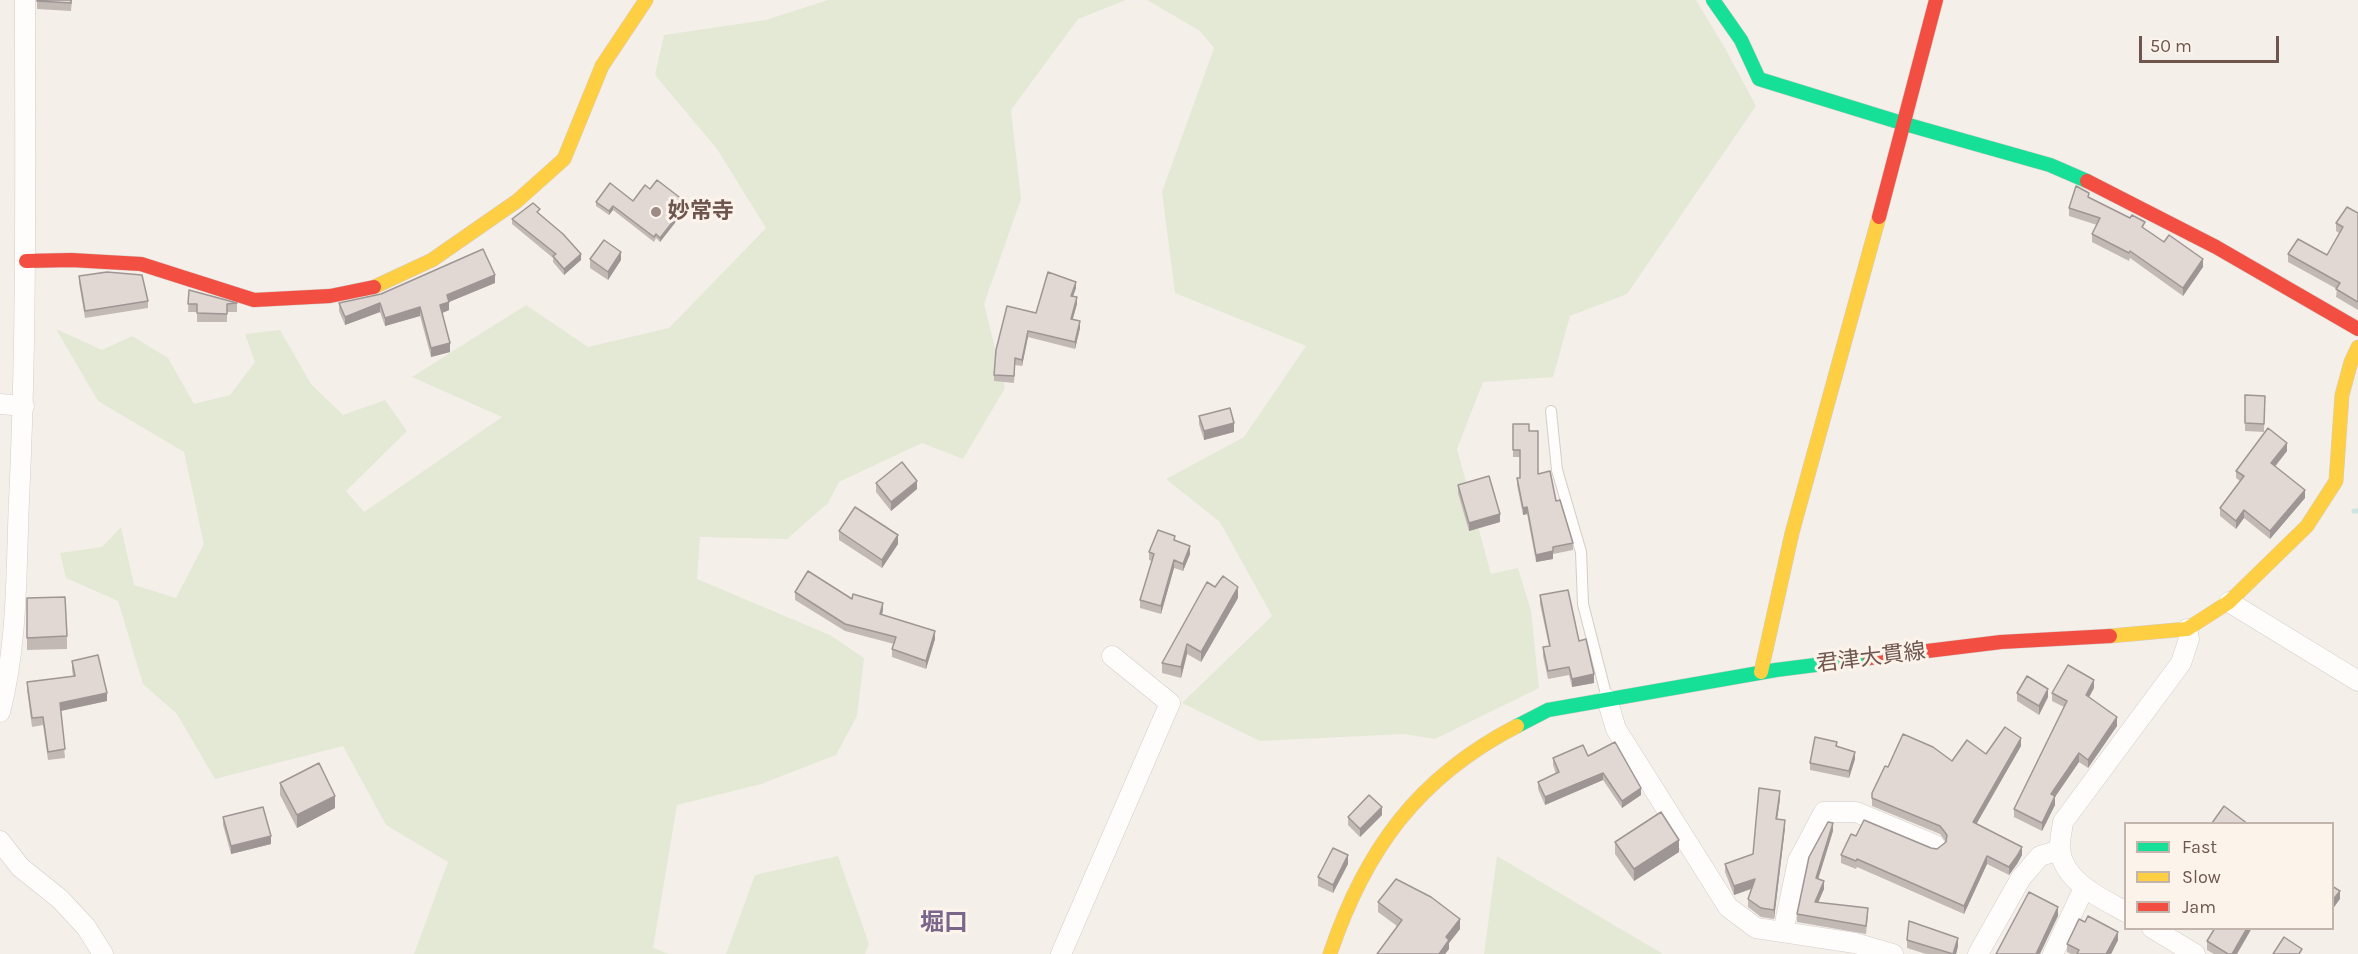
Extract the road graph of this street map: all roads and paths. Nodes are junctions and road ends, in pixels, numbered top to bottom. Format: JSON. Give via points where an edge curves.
{"nodes":[{"id":1,"x":25,"y":0,"type":"edge"},
{"id":2,"x":646,"y":0,"type":"edge"},
{"id":3,"x":1713,"y":0,"type":"edge"},
{"id":4,"x":1936,"y":0,"type":"edge"},
{"id":5,"x":1905,"y":124,"type":"junction"},
{"id":6,"x":26,"y":261,"type":"junction"},
{"id":7,"x":2358,"y":329,"type":"edge"},
{"id":8,"x":2358,"y":347,"type":"edge"},
{"id":9,"x":0,"y":404,"type":"edge"},
{"id":10,"x":24,"y":405,"type":"junction"},
{"id":11,"x":1551,"y":411,"type":"dead end"},
{"id":12,"x":2229,"y":602,"type":"junction"},
{"id":13,"x":2187,"y":629,"type":"junction"},
{"id":14,"x":1112,"y":656,"type":"dead end"},
{"id":15,"x":1761,"y":672,"type":"junction"},
{"id":16,"x":2358,"y":681,"type":"edge"},
{"id":17,"x":1607,"y":699,"type":"junction"},
{"id":18,"x":0,"y":712,"type":"edge"},
{"id":19,"x":0,"y":841,"type":"edge"},
{"id":20,"x":1935,"y":845,"type":"dead end"},
{"id":21,"x":2060,"y":850,"type":"junction"},
{"id":22,"x":2084,"y":888,"type":"junction"},
{"id":23,"x":2124,"y":911,"type":"edge"},
{"id":24,"x":2155,"y":930,"type":"edge"},
{"id":25,"x":1783,"y":932,"type":"junction"},
{"id":26,"x":103,"y":954,"type":"edge"},
{"id":27,"x":1061,"y":954,"type":"edge"},
{"id":28,"x":1330,"y":954,"type":"edge"},
{"id":29,"x":1893,"y":954,"type":"edge"},
{"id":30,"x":1978,"y":954,"type":"edge"},
{"id":31,"x":2054,"y":954,"type":"edge"},
{"id":32,"x":2194,"y":954,"type":"edge"}],
"edges":[{"from":1,"to":6,"type":"street"},
{"from":2,"to":6,"type":"street","via":[[602,66],[564,159],[517,201],[432,260],[374,287],[330,296],[254,300],[141,264]]},
{"from":3,"to":5,"type":"street","via":[[1741,40],[1759,79]]},
{"from":4,"to":5,"type":"street"},
{"from":5,"to":7,"type":"street","via":[[2050,165],[2081,178],[2216,247]]},
{"from":5,"to":15,"type":"street","via":[[1792,532]]},
{"from":6,"to":10,"type":"street"},
{"from":8,"to":12,"type":"street","name":"君津大貫線","via":[[2342,395],[2336,481],[2307,526]]},
{"from":9,"to":10,"type":"street"},
{"from":10,"to":18,"type":"street","via":[[13,637]]},
{"from":11,"to":17,"type":"lane","via":[[1557,470],[1581,552],[1582,604]]},
{"from":12,"to":13,"type":"street","name":"君津大貫線"},
{"from":12,"to":16,"type":"street"},
{"from":13,"to":15,"type":"street","name":"君津大貫線","via":[[2001,642]]},
{"from":13,"to":21,"type":"street","via":[[2189,639],[2181,663],[2063,822]]},
{"from":14,"to":27,"type":"street","via":[[1170,703]]},
{"from":15,"to":17,"type":"street","name":"君津大貫線"},
{"from":17,"to":25,"type":"street","via":[[1616,729],[1728,907],[1756,928]]},
{"from":17,"to":28,"type":"street","name":"君津大貫線","via":[[1548,710],[1529,718],[1471,754],[1433,784],[1375,852],[1343,915]]},
{"from":19,"to":26,"type":"street","via":[[20,867],[60,899]]},
{"from":20,"to":25,"type":"street","via":[[1856,812],[1824,812],[1798,861]]},
{"from":21,"to":22,"type":"street","via":[[2069,872]]},
{"from":21,"to":30,"type":"street","via":[[2040,856],[2021,878]]},
{"from":22,"to":23,"type":"street"},
{"from":22,"to":31,"type":"street"},
{"from":24,"to":32,"type":"street"},
{"from":25,"to":29,"type":"street","via":[[1855,943]]}]}
